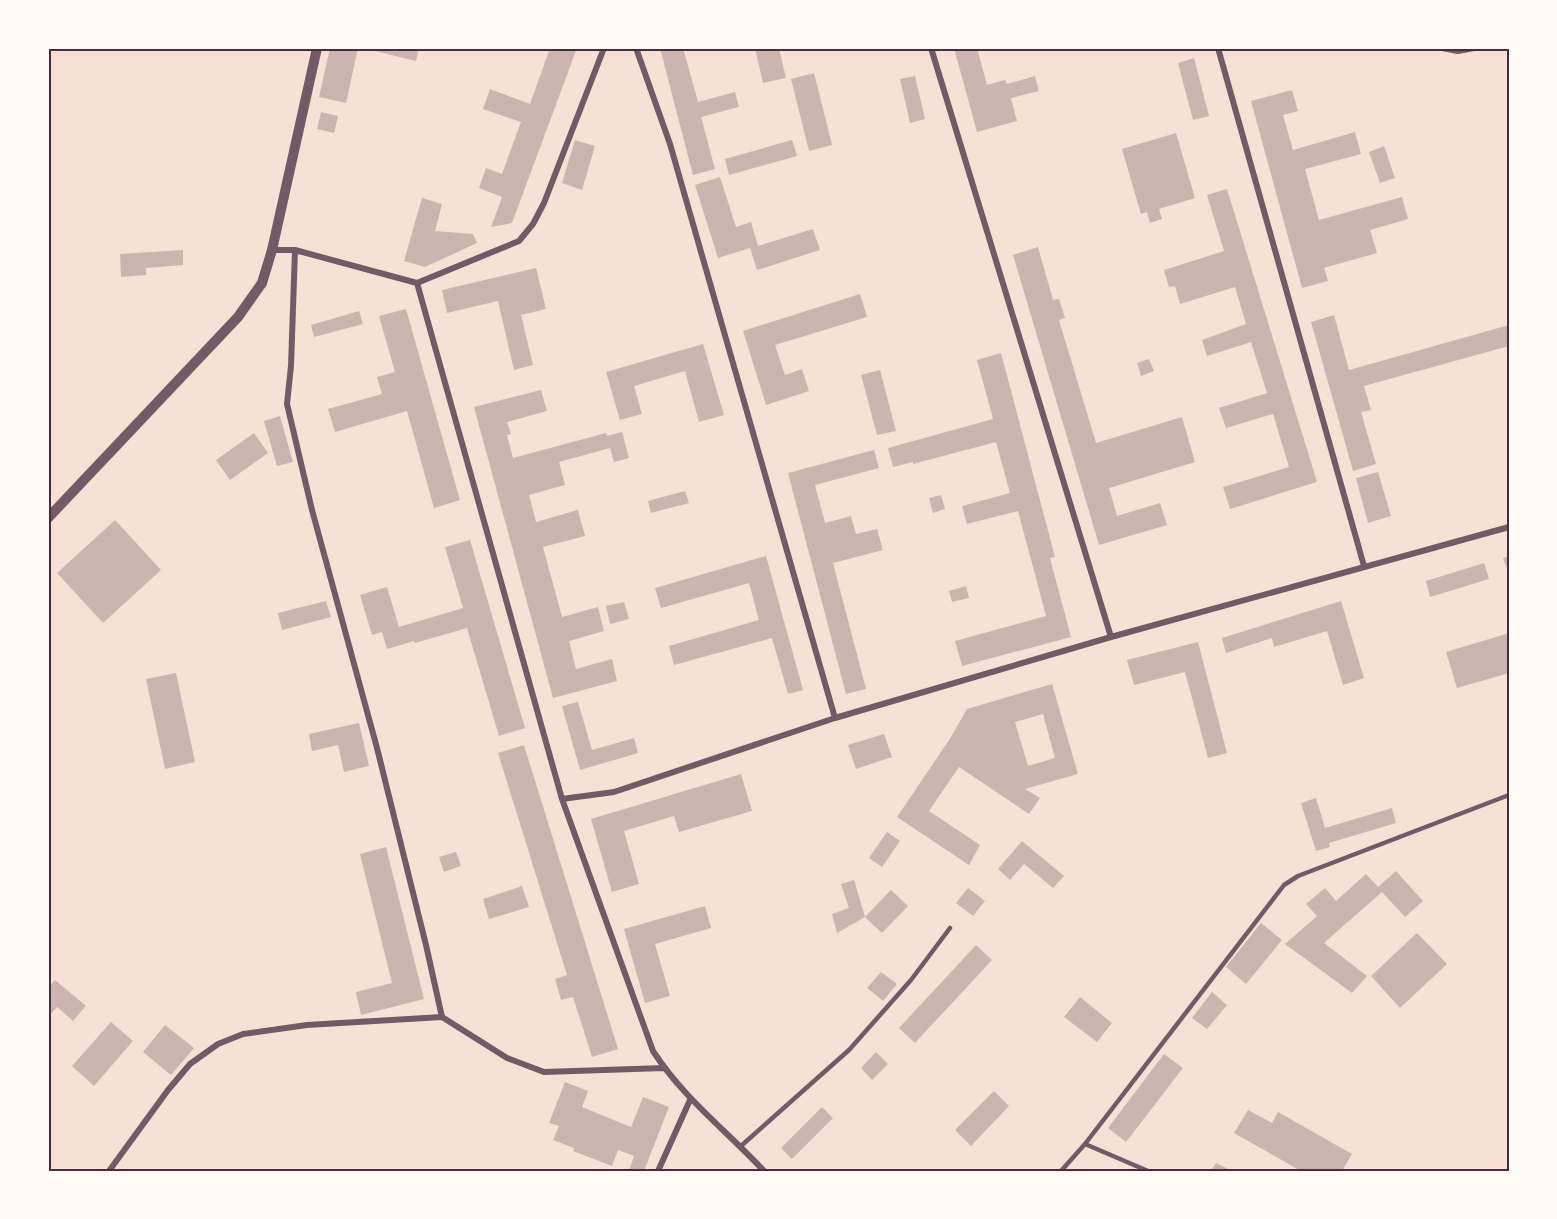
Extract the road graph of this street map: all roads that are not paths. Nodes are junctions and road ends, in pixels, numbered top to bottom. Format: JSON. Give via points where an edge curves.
{"nodes":[{"id":1,"x":317,"y":48,"type":"edge"},
{"id":2,"x":604,"y":48,"type":"edge"},
{"id":3,"x":636,"y":48,"type":"edge"},
{"id":4,"x":931,"y":48,"type":"edge"},
{"id":5,"x":1218,"y":48,"type":"edge"},
{"id":6,"x":1442,"y":48,"type":"edge"},
{"id":7,"x":1474,"y":48,"type":"edge"},
{"id":8,"x":272,"y":250,"type":"junction"},
{"id":9,"x":296,"y":250,"type":"junction"},
{"id":10,"x":417,"y":283,"type":"junction"},
{"id":11,"x":48,"y":518,"type":"edge"},
{"id":12,"x":1509,"y":527,"type":"edge"},
{"id":13,"x":1364,"y":566,"type":"junction"},
{"id":14,"x":1111,"y":637,"type":"junction"},
{"id":15,"x":836,"y":718,"type":"junction"},
{"id":16,"x":1509,"y":795,"type":"edge"},
{"id":17,"x":562,"y":800,"type":"junction"},
{"id":18,"x":950,"y":928,"type":"dead end"},
{"id":19,"x":442,"y":1017,"type":"junction"},
{"id":20,"x":664,"y":1068,"type":"junction"},
{"id":21,"x":690,"y":1100,"type":"junction"},
{"id":22,"x":1085,"y":1144,"type":"junction"},
{"id":23,"x":741,"y":1146,"type":"junction"},
{"id":24,"x":109,"y":1171,"type":"edge"},
{"id":25,"x":658,"y":1171,"type":"edge"},
{"id":26,"x":764,"y":1171,"type":"edge"},
{"id":27,"x":1061,"y":1171,"type":"edge"},
{"id":28,"x":1148,"y":1171,"type":"edge"}],
"edges":[{"from":1,"to":8,"type":"street"},
{"from":2,"to":10,"type":"street","via":[[533,224],[519,241]]},
{"from":3,"to":15,"type":"street","via":[[670,144]]},
{"from":4,"to":14,"type":"street"},
{"from":5,"to":13,"type":"street"},
{"from":6,"to":7,"type":"street"},
{"from":8,"to":9,"type":"street"},
{"from":8,"to":11,"type":"street","via":[[262,283],[238,317]]},
{"from":9,"to":10,"type":"street"},
{"from":9,"to":19,"type":"street","via":[[287,405],[377,748]]},
{"from":10,"to":17,"type":"street"},
{"from":12,"to":13,"type":"street"},
{"from":13,"to":14,"type":"street"},
{"from":14,"to":15,"type":"street"},
{"from":15,"to":17,"type":"street","via":[[614,792]]},
{"from":16,"to":22,"type":"lane","via":[[1298,876],[1284,885]]},
{"from":17,"to":20,"type":"street","via":[[653,1051]]},
{"from":18,"to":23,"type":"lane","via":[[911,980],[849,1050]]},
{"from":19,"to":20,"type":"street","via":[[507,1058],[544,1072]]},
{"from":19,"to":24,"type":"street","via":[[308,1025],[243,1034],[218,1044],[190,1064]]},
{"from":20,"to":21,"type":"street"},
{"from":21,"to":23,"type":"street"},
{"from":21,"to":25,"type":"street"},
{"from":22,"to":27,"type":"lane"},
{"from":22,"to":28,"type":"lane"},
{"from":23,"to":26,"type":"street"}]}
